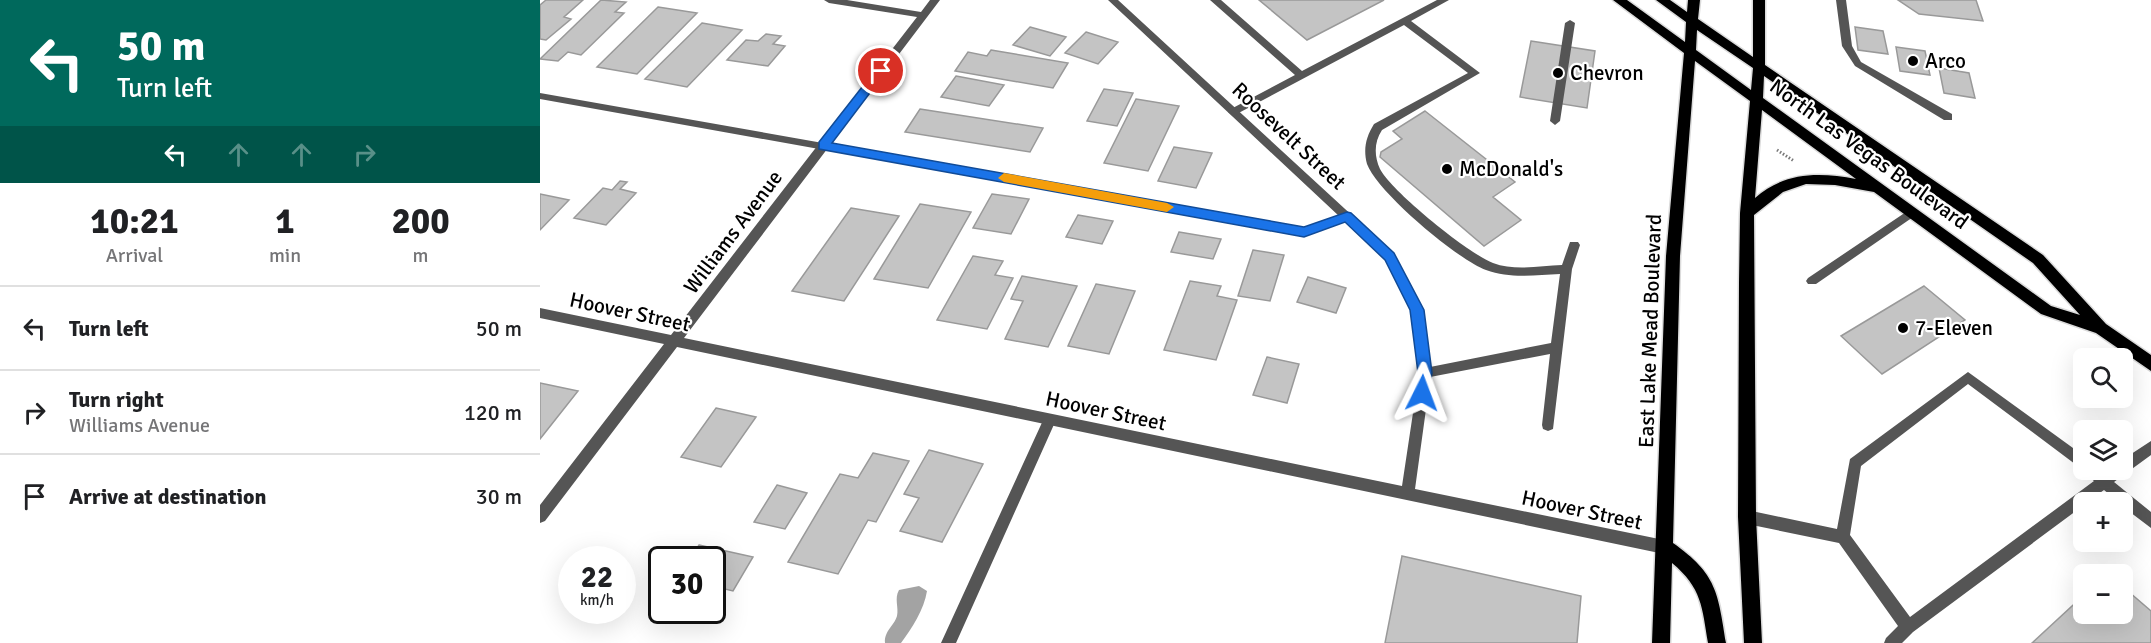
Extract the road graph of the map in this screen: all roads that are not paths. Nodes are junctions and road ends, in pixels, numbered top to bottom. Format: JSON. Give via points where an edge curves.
{"nodes":[{"id":1,"x":829,"y":0,"type":"edge"},
{"id":2,"x":935,"y":0,"type":"edge"},
{"id":3,"x":1113,"y":0,"type":"edge"},
{"id":4,"x":1215,"y":0,"type":"edge"},
{"id":5,"x":1444,"y":0,"type":"edge"},
{"id":6,"x":1619,"y":0,"type":"edge"},
{"id":7,"x":1662,"y":0,"type":"edge"},
{"id":8,"x":1694,"y":0,"type":"edge"},
{"id":9,"x":1759,"y":0,"type":"edge"},
{"id":10,"x":1841,"y":0,"type":"edge"},
{"id":11,"x":924,"y":15,"type":"junction"},
{"id":12,"x":1405,"y":21,"type":"junction"},
{"id":13,"x":1693,"y":22,"type":"junction"},
{"id":14,"x":1570,"y":23,"type":"dead end"},
{"id":15,"x":1690,"y":51,"type":"junction"},
{"id":16,"x":1759,"y":67,"type":"junction"},
{"id":17,"x":1302,"y":76,"type":"junction"},
{"id":18,"x":540,"y":96,"type":"edge"},
{"id":19,"x":1757,"y":98,"type":"junction"},
{"id":20,"x":1233,"y":112,"type":"junction"},
{"id":21,"x":1948,"y":117,"type":"dead end"},
{"id":22,"x":1555,"y":121,"type":"dead end"},
{"id":23,"x":824,"y":146,"type":"junction"},
{"id":24,"x":1879,"y":188,"type":"junction"},
{"id":25,"x":1912,"y":212,"type":"junction"},
{"id":26,"x":1747,"y":213,"type":"junction"},
{"id":27,"x":1347,"y":217,"type":"junction"},
{"id":28,"x":1574,"y":245,"type":"dead end"},
{"id":29,"x":1566,"y":269,"type":"junction"},
{"id":30,"x":1812,"y":281,"type":"dead end"},
{"id":31,"x":540,"y":313,"type":"edge"},
{"id":32,"x":2101,"y":328,"type":"junction"},
{"id":33,"x":674,"y":341,"type":"junction"},
{"id":34,"x":1557,"y":347,"type":"junction"},
{"id":35,"x":2151,"y":364,"type":"edge"},
{"id":36,"x":1425,"y":373,"type":"junction"},
{"id":37,"x":1050,"y":420,"type":"junction"},
{"id":38,"x":1548,"y":425,"type":"dead end"},
{"id":39,"x":2151,"y":447,"type":"edge"},
{"id":40,"x":2073,"y":456,"type":"edge"},
{"id":41,"x":2133,"y":460,"type":"edge"},
{"id":42,"x":2105,"y":481,"type":"joint"},
{"id":43,"x":1408,"y":494,"type":"junction"},
{"id":44,"x":540,"y":516,"type":"edge"},
{"id":45,"x":1747,"y":517,"type":"junction"},
{"id":46,"x":2151,"y":521,"type":"edge"},
{"id":47,"x":1843,"y":537,"type":"junction"},
{"id":48,"x":1664,"y":547,"type":"junction"},
{"id":49,"x":1908,"y":627,"type":"junction"},
{"id":50,"x":948,"y":643,"type":"edge"},
{"id":51,"x":1661,"y":643,"type":"edge"},
{"id":52,"x":1717,"y":643,"type":"edge"},
{"id":53,"x":1753,"y":643,"type":"edge"},
{"id":54,"x":1891,"y":643,"type":"edge"}],
"edges":[{"from":1,"to":11,"type":"street"},
{"from":2,"to":11,"type":"street","name":"Williams Avenue"},
{"from":3,"to":20,"type":"street","name":"Roosevelt Street"},
{"from":4,"to":17,"type":"street"},
{"from":5,"to":12,"type":"street"},
{"from":6,"to":15,"type":"main road","name":"North Las Vegas Boulevard"},
{"from":7,"to":13,"type":"main road","name":"North Las Vegas Boulevard"},
{"from":8,"to":13,"type":"main road","name":"East Lake Mead Boulevard"},
{"from":9,"to":16,"type":"main road"},
{"from":10,"to":21,"type":"street","via":[[1847,46],[1858,64]]},
{"from":11,"to":23,"type":"street","name":"Williams Avenue"},
{"from":12,"to":17,"type":"street"},
{"from":12,"to":29,"type":"street","via":[[1475,73],[1378,127],[1372,134],[1369,155],[1380,178],[1451,241],[1486,266],[1502,270]]},
{"from":13,"to":15,"type":"main road","name":"East Lake Mead Boulevard"},
{"from":13,"to":16,"type":"main road","name":"North Las Vegas Boulevard"},
{"from":14,"to":22,"type":"street"},
{"from":15,"to":19,"type":"main road","name":"North Las Vegas Boulevard"},
{"from":15,"to":48,"type":"main road","name":"East Lake Mead Boulevard","via":[[1673,256]]},
{"from":16,"to":19,"type":"main road"},
{"from":16,"to":32,"type":"main road","name":"North Las Vegas Boulevard","via":[[2038,259]]},
{"from":17,"to":20,"type":"street"},
{"from":18,"to":23,"type":"street"},
{"from":19,"to":24,"type":"main road","name":"North Las Vegas Boulevard"},
{"from":19,"to":26,"type":"main road"},
{"from":20,"to":27,"type":"street","name":"Roosevelt Street"},
{"from":23,"to":27,"type":"street","via":[[1304,232]]},
{"from":23,"to":33,"type":"street","name":"Williams Avenue"},
{"from":24,"to":25,"type":"main road","name":"North Las Vegas Boulevard"},
{"from":24,"to":26,"type":"main road","via":[[1824,178],[1801,179],[1770,191]]},
{"from":25,"to":30,"type":"street"},
{"from":25,"to":32,"type":"main road","name":"North Las Vegas Boulevard","via":[[2046,310]]},
{"from":26,"to":45,"type":"main road"},
{"from":27,"to":36,"type":"street","name":"Roosevelt Street","via":[[1390,257],[1417,310]]},
{"from":28,"to":29,"type":"street"},
{"from":29,"to":34,"type":"street"},
{"from":31,"to":33,"type":"street","name":"Hoover Street"},
{"from":32,"to":35,"type":"main road","name":"North Las Vegas Boulevard"},
{"from":33,"to":37,"type":"street","name":"Hoover Street"},
{"from":33,"to":44,"type":"street","name":"Williams Avenue"},
{"from":34,"to":36,"type":"street"},
{"from":34,"to":38,"type":"street"},
{"from":36,"to":43,"type":"street","name":"Roosevelt Street"},
{"from":37,"to":43,"type":"street","name":"Hoover Street"},
{"from":37,"to":50,"type":"street"},
{"from":39,"to":41,"type":"street"},
{"from":40,"to":47,"type":"street","via":[[1968,377],[1855,464]]},
{"from":42,"to":46,"type":"street"},
{"from":42,"to":49,"type":"street"},
{"from":43,"to":48,"type":"street","name":"Hoover Street"},
{"from":45,"to":47,"type":"street"},
{"from":45,"to":53,"type":"main road"},
{"from":47,"to":49,"type":"street"},
{"from":48,"to":51,"type":"main road","name":"East Lake Mead Boulevard"},
{"from":48,"to":52,"type":"main road","via":[[1701,577],[1708,591]]},
{"from":49,"to":54,"type":"street"}]}
